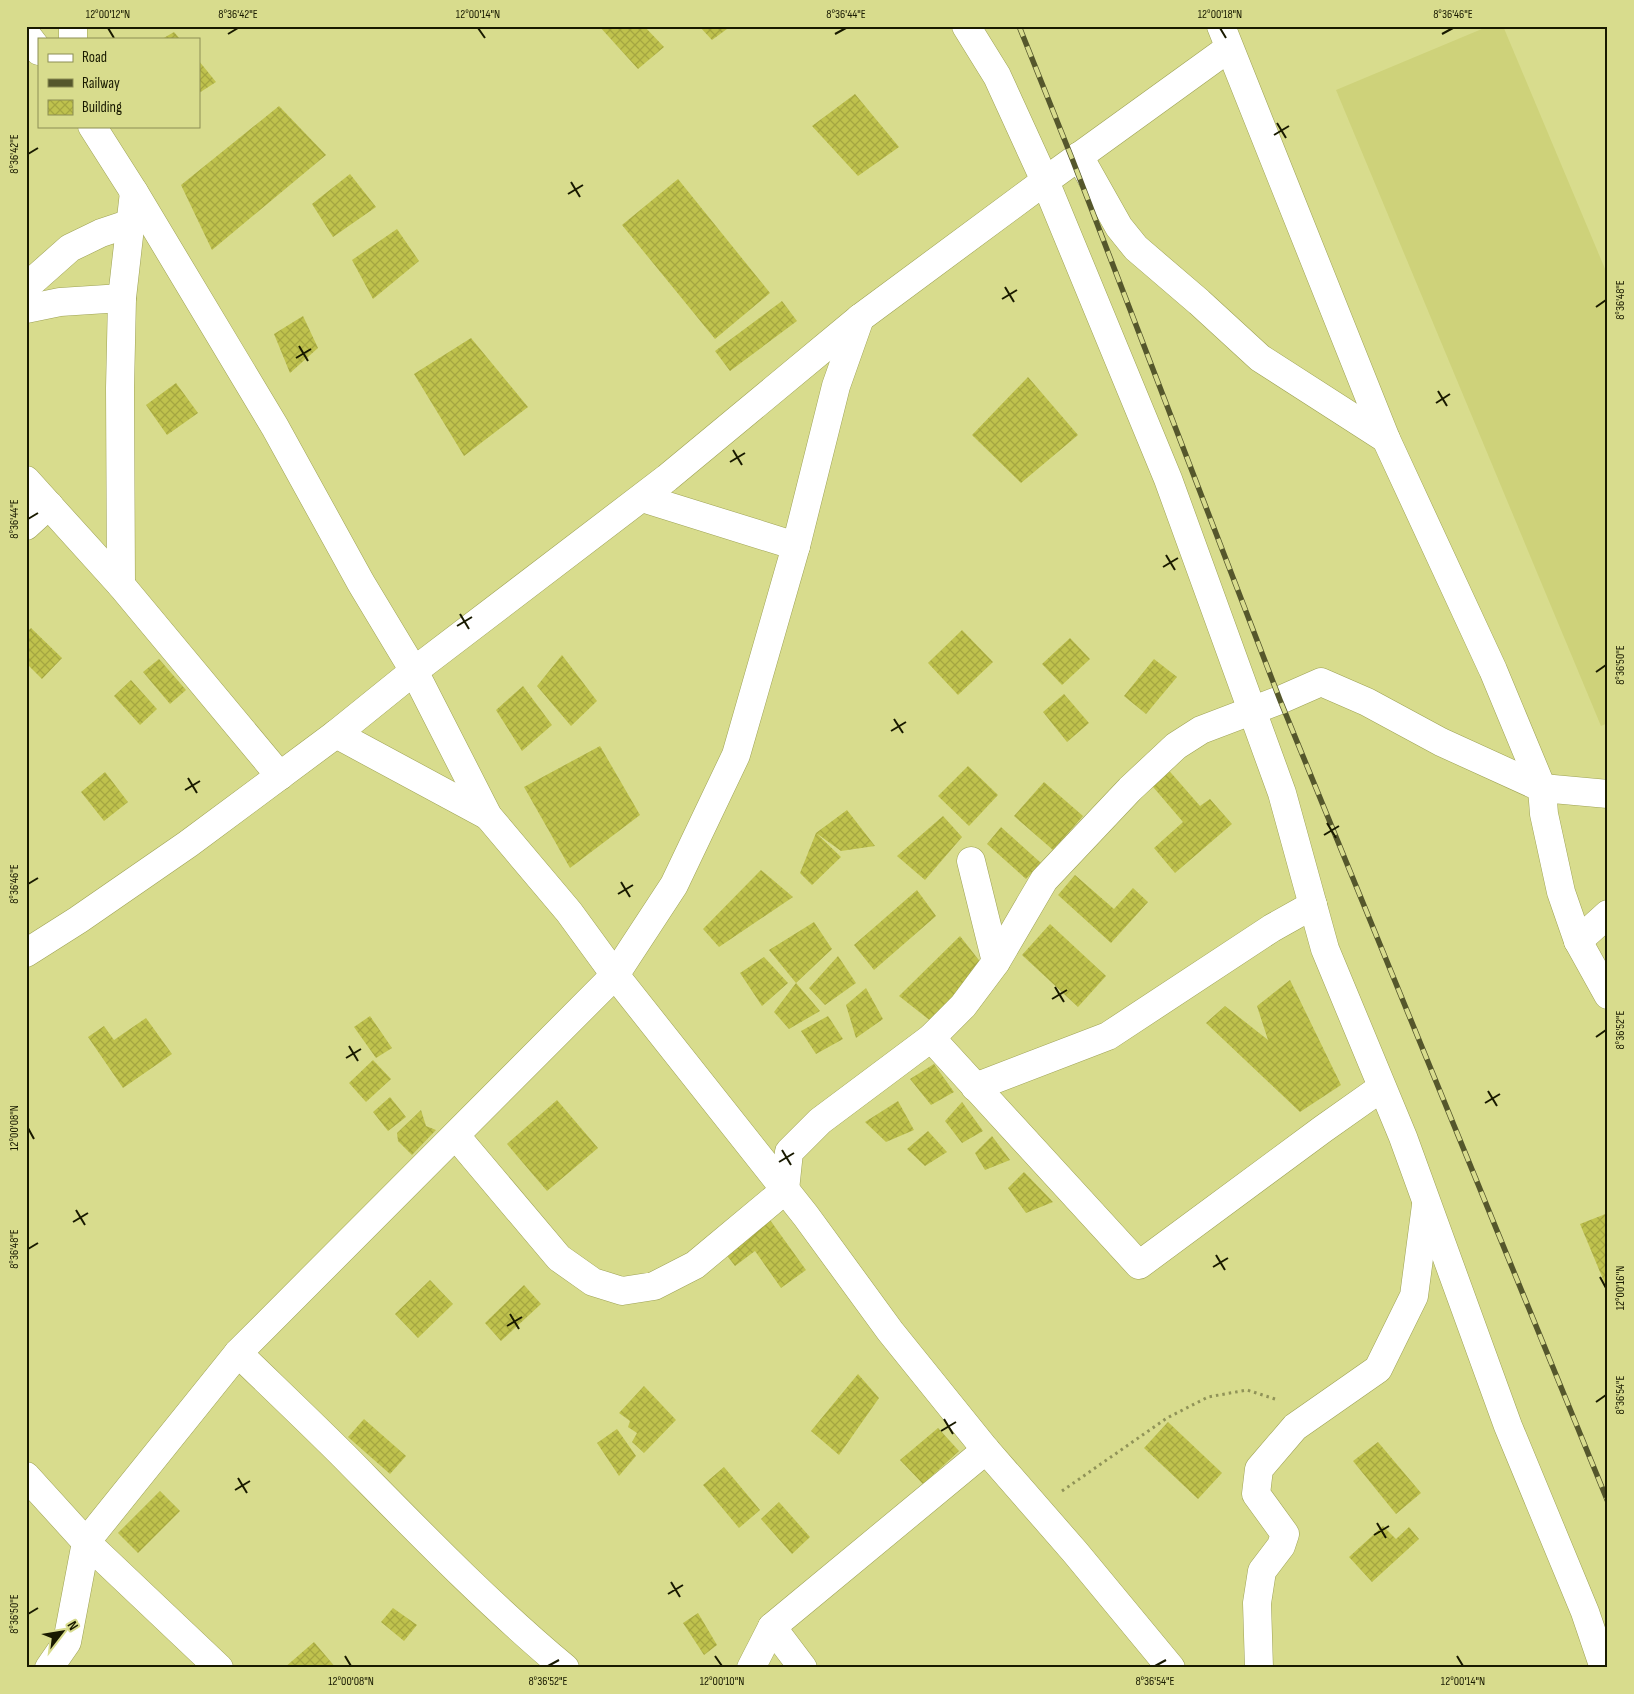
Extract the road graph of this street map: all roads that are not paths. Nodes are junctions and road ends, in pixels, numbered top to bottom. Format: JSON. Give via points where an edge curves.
{"nodes":[{"id":1,"x":966,"y":26,"type":"edge"},
{"id":2,"x":26,"y":34,"type":"edge"},
{"id":3,"x":1225,"y":37,"type":"edge"},
{"id":4,"x":38,"y":50,"type":"edge"},
{"id":5,"x":93,"y":128,"type":"edge"},
{"id":6,"x":1079,"y":156,"type":"junction"},
{"id":7,"x":1045,"y":181,"type":"junction"},
{"id":8,"x":134,"y":192,"type":"junction"},
{"id":9,"x":131,"y":223,"type":"junction"},
{"id":10,"x":26,"y":287,"type":"edge"},
{"id":11,"x":122,"y":298,"type":"junction"},
{"id":12,"x":26,"y":309,"type":"edge"},
{"id":13,"x":860,"y":318,"type":"junction"},
{"id":14,"x":1386,"y":439,"type":"junction"},
{"id":15,"x":26,"y":480,"type":"edge"},
{"id":16,"x":642,"y":498,"type":"junction"},
{"id":17,"x":49,"y":505,"type":"junction"},
{"id":18,"x":26,"y":526,"type":"edge"},
{"id":19,"x":796,"y":546,"type":"junction"},
{"id":20,"x":121,"y":585,"type":"junction"},
{"id":21,"x":414,"y":671,"type":"junction"},
{"id":22,"x":1252,"y":710,"type":"junction"},
{"id":23,"x":336,"y":734,"type":"junction"},
{"id":24,"x":280,"y":776,"type":"junction"},
{"id":25,"x":1542,"y":788,"type":"junction"},
{"id":26,"x":1608,"y":794,"type":"edge"},
{"id":27,"x":488,"y":816,"type":"junction"},
{"id":28,"x":971,"y":861,"type":"dead end"},
{"id":29,"x":1313,"y":905,"type":"junction"},
{"id":30,"x":1608,"y":914,"type":"edge"},
{"id":31,"x":1578,"y":940,"type":"junction"},
{"id":32,"x":26,"y":953,"type":"edge"},
{"id":33,"x":996,"y":962,"type":"junction"},
{"id":34,"x":615,"y":975,"type":"junction"},
{"id":35,"x":1608,"y":995,"type":"edge"},
{"id":36,"x":931,"y":1038,"type":"junction"},
{"id":37,"x":976,"y":1087,"type":"junction"},
{"id":38,"x":1381,"y":1088,"type":"junction"},
{"id":39,"x":456,"y":1136,"type":"junction"},
{"id":40,"x":785,"y":1190,"type":"junction"},
{"id":41,"x":1426,"y":1202,"type":"junction"},
{"id":42,"x":238,"y":1353,"type":"junction"},
{"id":43,"x":986,"y":1450,"type":"junction"},
{"id":44,"x":26,"y":1476,"type":"edge"},
{"id":45,"x":86,"y":1542,"type":"junction"},
{"id":46,"x":772,"y":1627,"type":"junction"},
{"id":47,"x":1160,"y":1664,"type":"edge"},
{"id":48,"x":49,"y":1668,"type":"edge"},
{"id":49,"x":219,"y":1668,"type":"edge"},
{"id":50,"x":565,"y":1668,"type":"edge"},
{"id":51,"x":751,"y":1668,"type":"edge"},
{"id":52,"x":803,"y":1668,"type":"edge"},
{"id":53,"x":1259,"y":1668,"type":"edge"},
{"id":54,"x":1604,"y":1668,"type":"edge"}],
"edges":[{"from":1,"to":7,"type":"street","via":[[997,76]]},
{"from":2,"to":4,"type":"street"},
{"from":3,"to":6,"type":"street"},
{"from":3,"to":14,"type":"street"},
{"from":5,"to":8,"type":"street"},
{"from":6,"to":7,"type":"street"},
{"from":6,"to":14,"type":"street","via":[[1118,227],[1136,248],[1260,358]]},
{"from":7,"to":13,"type":"street"},
{"from":7,"to":22,"type":"street","via":[[1168,479]]},
{"from":8,"to":9,"type":"street"},
{"from":8,"to":21,"type":"street","via":[[275,427],[360,583]]},
{"from":9,"to":10,"type":"street","via":[[70,248]]},
{"from":9,"to":11,"type":"street"},
{"from":11,"to":12,"type":"street","via":[[60,302]]},
{"from":11,"to":20,"type":"street"},
{"from":13,"to":16,"type":"street"},
{"from":13,"to":19,"type":"street","via":[[836,386]]},
{"from":14,"to":25,"type":"street","via":[[1493,670]]},
{"from":15,"to":17,"type":"street"},
{"from":16,"to":19,"type":"street"},
{"from":16,"to":21,"type":"street"},
{"from":17,"to":18,"type":"street"},
{"from":17,"to":20,"type":"street"},
{"from":19,"to":34,"type":"street","via":[[736,755],[674,885]]},
{"from":20,"to":24,"type":"street"},
{"from":21,"to":23,"type":"street"},
{"from":21,"to":27,"type":"street"},
{"from":22,"to":25,"type":"street","via":[[1321,682]]},
{"from":22,"to":29,"type":"street","via":[[1282,793]]},
{"from":22,"to":33,"type":"street","via":[[1192,735],[1130,789],[1044,880]]},
{"from":23,"to":24,"type":"street"},
{"from":23,"to":27,"type":"street"},
{"from":24,"to":32,"type":"street","via":[[180,850]]},
{"from":25,"to":26,"type":"street"},
{"from":25,"to":31,"type":"street","via":[[1544,814],[1561,892]]},
{"from":27,"to":34,"type":"street","via":[[569,912]]},
{"from":28,"to":33,"type":"street"},
{"from":29,"to":37,"type":"street","via":[[1272,928],[1108,1036]]},
{"from":29,"to":38,"type":"street","via":[[1325,949]]},
{"from":30,"to":31,"type":"street"},
{"from":31,"to":35,"type":"street"},
{"from":33,"to":36,"type":"street","via":[[963,1006]]},
{"from":34,"to":39,"type":"street"},
{"from":34,"to":40,"type":"street"},
{"from":36,"to":37,"type":"street"},
{"from":36,"to":40,"type":"street","via":[[820,1121],[789,1152]]},
{"from":37,"to":38,"type":"street","via":[[1139,1265]]},
{"from":38,"to":41,"type":"street"},
{"from":39,"to":40,"type":"street","via":[[559,1258],[593,1282],[622,1291],[654,1286],[695,1265]]},
{"from":39,"to":42,"type":"street"},
{"from":40,"to":43,"type":"street","via":[[890,1331]]},
{"from":41,"to":53,"type":"street","via":[[1414,1296],[1378,1369],[1295,1428],[1259,1469],[1256,1494],[1285,1534],[1281,1546],[1262,1572],[1257,1602]]},
{"from":41,"to":54,"type":"street","via":[[1508,1426]]},
{"from":42,"to":45,"type":"street"},
{"from":42,"to":50,"type":"street","via":[[457,1571]]},
{"from":43,"to":46,"type":"street"},
{"from":43,"to":47,"type":"street","via":[[1075,1552]]},
{"from":44,"to":45,"type":"street"},
{"from":45,"to":48,"type":"street","via":[[66,1642]]},
{"from":45,"to":49,"type":"street"},
{"from":46,"to":51,"type":"street"},
{"from":46,"to":52,"type":"street"}]}
